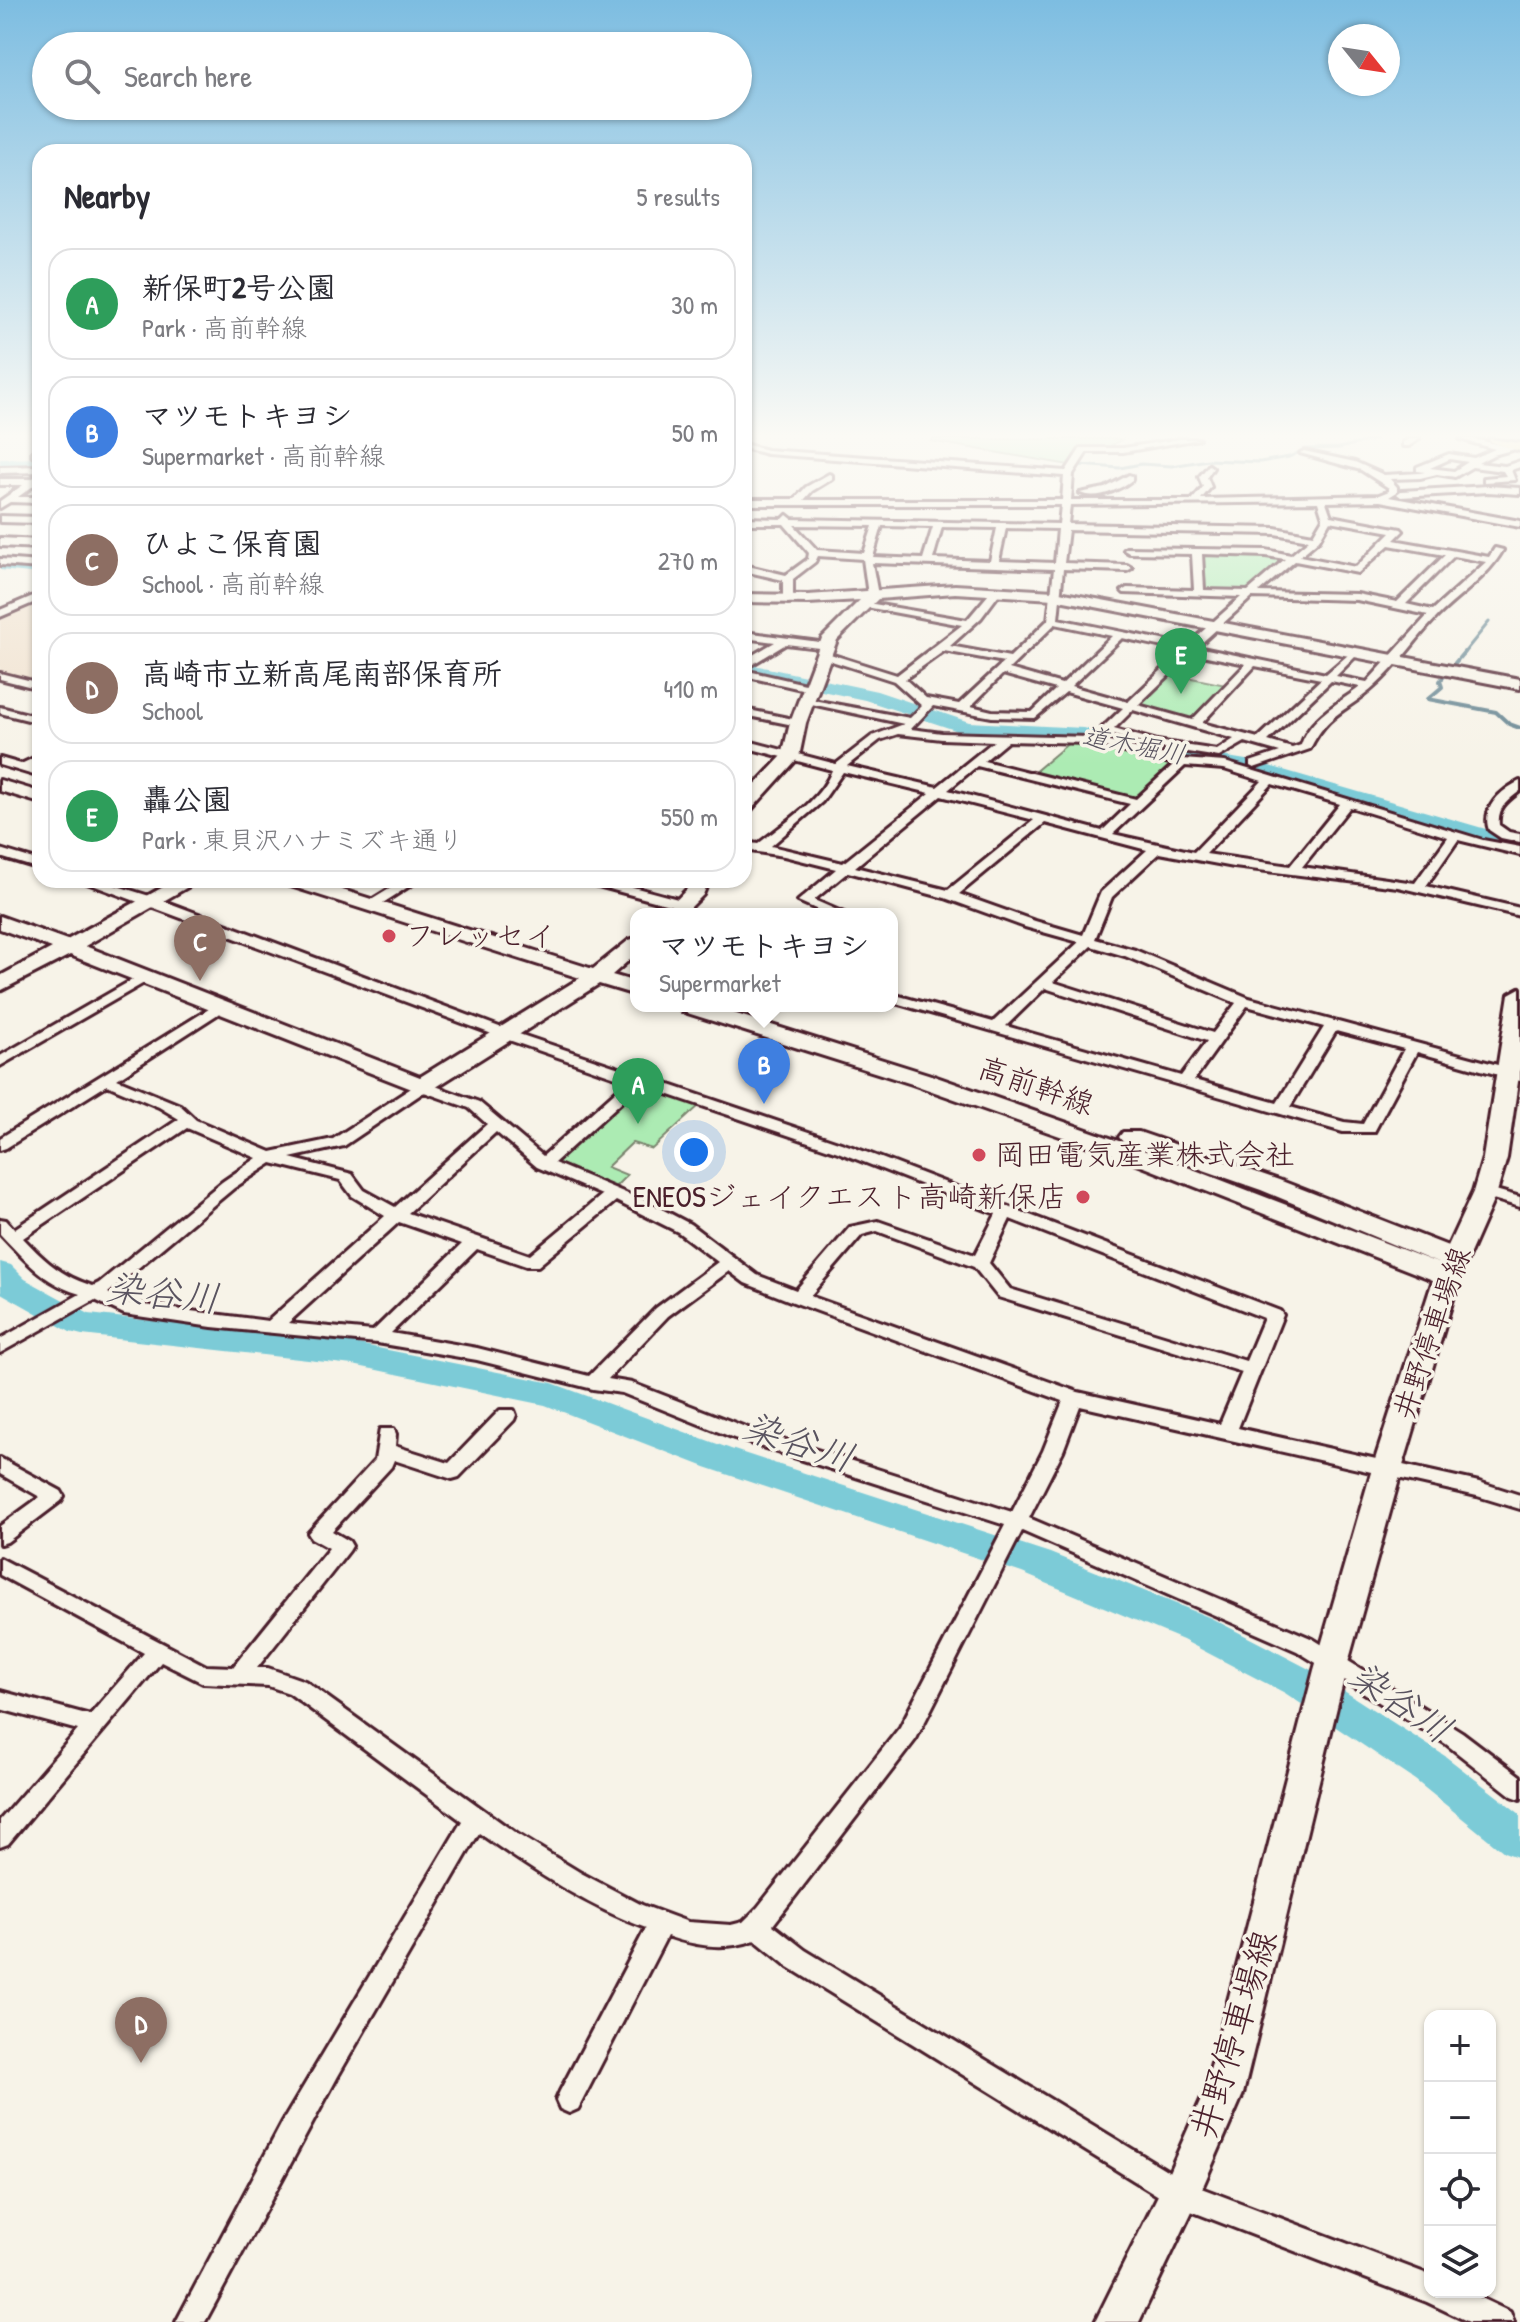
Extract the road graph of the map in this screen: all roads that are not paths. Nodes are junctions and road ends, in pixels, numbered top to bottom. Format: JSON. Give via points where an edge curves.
{"nodes":[{"id":1,"x":809,"y":547,"type":"edge"},
{"id":2,"x":871,"y":547,"type":"edge"},
{"id":3,"x":931,"y":547,"type":"edge"},
{"id":4,"x":997,"y":547,"type":"edge"},
{"id":5,"x":1060,"y":547,"type":"edge"},
{"id":6,"x":1306,"y":547,"type":"edge"},
{"id":7,"x":1382,"y":547,"type":"edge"},
{"id":8,"x":1419,"y":547,"type":"edge"},
{"id":9,"x":1129,"y":550,"type":"joint"},
{"id":10,"x":1197,"y":552,"type":"junction"},
{"id":11,"x":814,"y":553,"type":"junction"},
{"id":12,"x":1452,"y":553,"type":"junction"},
{"id":13,"x":868,"y":558,"type":"junction"},
{"id":14,"x":1294,"y":558,"type":"junction"},
{"id":15,"x":0,"y":562,"type":"edge"},
{"id":16,"x":927,"y":562,"type":"junction"},
{"id":17,"x":994,"y":563,"type":"junction"},
{"id":18,"x":32,"y":564,"type":"edge"},
{"id":19,"x":1058,"y":565,"type":"junction"},
{"id":20,"x":1127,"y":568,"type":"junction"},
{"id":21,"x":0,"y":569,"type":"edge"},
{"id":22,"x":752,"y":570,"type":"edge"},
{"id":23,"x":32,"y":571,"type":"edge"},
{"id":24,"x":788,"y":578,"type":"junction"},
{"id":25,"x":997,"y":590,"type":"junction"},
{"id":26,"x":1127,"y":591,"type":"junction"},
{"id":27,"x":1199,"y":593,"type":"junction"},
{"id":28,"x":1054,"y":595,"type":"junction"},
{"id":29,"x":1249,"y":595,"type":"junction"},
{"id":30,"x":32,"y":599,"type":"edge"},
{"id":31,"x":788,"y":600,"type":"junction"},
{"id":32,"x":869,"y":600,"type":"junction"},
{"id":33,"x":752,"y":601,"type":"edge"},
{"id":34,"x":1109,"y":605,"type":"junction"},
{"id":35,"x":1399,"y":606,"type":"junction"},
{"id":36,"x":1,"y":613,"type":"edge"},
{"id":37,"x":1435,"y":613,"type":"junction"},
{"id":38,"x":1053,"y":621,"type":"junction"},
{"id":39,"x":967,"y":623,"type":"junction"},
{"id":40,"x":1214,"y":625,"type":"junction"},
{"id":41,"x":752,"y":636,"type":"edge"},
{"id":42,"x":1118,"y":636,"type":"junction"},
{"id":43,"x":782,"y":642,"type":"junction"},
{"id":44,"x":941,"y":647,"type":"junction"},
{"id":45,"x":1188,"y":649,"type":"junction"},
{"id":46,"x":825,"y":651,"type":"junction"},
{"id":47,"x":1355,"y":652,"type":"junction"},
{"id":48,"x":1011,"y":660,"type":"junction"},
{"id":49,"x":1396,"y":660,"type":"junction"},
{"id":50,"x":752,"y":661,"type":"edge"},
{"id":51,"x":1253,"y":662,"type":"junction"},
{"id":52,"x":1000,"y":670,"type":"junction"},
{"id":53,"x":752,"y":675,"type":"edge"},
{"id":54,"x":0,"y":676,"type":"edge"},
{"id":55,"x":1328,"y":677,"type":"junction"},
{"id":56,"x":898,"y":679,"type":"junction"},
{"id":57,"x":32,"y":684,"type":"edge"},
{"id":58,"x":1520,"y":684,"type":"edge"},
{"id":59,"x":1370,"y":686,"type":"junction"},
{"id":60,"x":1062,"y":687,"type":"junction"},
{"id":61,"x":810,"y":689,"type":"junction"},
{"id":62,"x":923,"y":701,"type":"junction"},
{"id":63,"x":1128,"y":706,"type":"junction"},
{"id":64,"x":966,"y":709,"type":"junction"},
{"id":65,"x":0,"y":710,"type":"edge"},
{"id":66,"x":752,"y":714,"type":"edge"},
{"id":67,"x":32,"y":718,"type":"edge"},
{"id":68,"x":912,"y":722,"type":"junction"},
{"id":69,"x":798,"y":723,"type":"junction"},
{"id":70,"x":1195,"y":724,"type":"junction"},
{"id":71,"x":895,"y":730,"type":"junction"},
{"id":72,"x":1007,"y":736,"type":"junction"},
{"id":73,"x":1243,"y":738,"type":"junction"},
{"id":74,"x":1261,"y":742,"type":"junction"},
{"id":75,"x":752,"y":745,"type":"edge"},
{"id":76,"x":1292,"y":751,"type":"junction"},
{"id":77,"x":790,"y":757,"type":"junction"},
{"id":78,"x":0,"y":761,"type":"edge"},
{"id":79,"x":32,"y":762,"type":"edge"},
{"id":80,"x":974,"y":762,"type":"junction"},
{"id":81,"x":1182,"y":762,"type":"junction"},
{"id":82,"x":1254,"y":764,"type":"dead end"},
{"id":83,"x":839,"y":767,"type":"junction"},
{"id":84,"x":22,"y":768,"type":"junction"},
{"id":85,"x":32,"y":771,"type":"edge"},
{"id":86,"x":0,"y":773,"type":"edge"},
{"id":87,"x":1270,"y":779,"type":"junction"},
{"id":88,"x":32,"y":783,"type":"edge"},
{"id":89,"x":0,"y":785,"type":"edge"},
{"id":90,"x":1520,"y":785,"type":"edge"},
{"id":91,"x":938,"y":792,"type":"junction"},
{"id":92,"x":32,"y":795,"type":"edge"},
{"id":93,"x":752,"y":797,"type":"edge"},
{"id":94,"x":1139,"y":803,"type":"junction"},
{"id":95,"x":1347,"y":803,"type":"junction"},
{"id":96,"x":1043,"y":819,"type":"junction"},
{"id":97,"x":1105,"y":835,"type":"junction"},
{"id":98,"x":1455,"y":836,"type":"junction"},
{"id":99,"x":1520,"y":838,"type":"edge"},
{"id":100,"x":752,"y":848,"type":"edge"},
{"id":101,"x":760,"y":849,"type":"junction"},
{"id":102,"x":1156,"y":849,"type":"junction"},
{"id":103,"x":1520,"y":851,"type":"edge"},
{"id":104,"x":0,"y":853,"type":"edge"},
{"id":105,"x":1196,"y":857,"type":"junction"},
{"id":106,"x":32,"y":863,"type":"edge"},
{"id":107,"x":845,"y":868,"type":"junction"},
{"id":108,"x":1293,"y":870,"type":"junction"},
{"id":109,"x":110,"y":888,"type":"edge"},
{"id":110,"x":175,"y":888,"type":"edge"},
{"id":111,"x":316,"y":888,"type":"edge"},
{"id":112,"x":394,"y":888,"type":"edge"},
{"id":113,"x":405,"y":888,"type":"edge"},
{"id":114,"x":615,"y":888,"type":"edge"},
{"id":115,"x":697,"y":888,"type":"edge"},
{"id":116,"x":1418,"y":888,"type":"junction"},
{"id":117,"x":950,"y":895,"type":"junction"},
{"id":118,"x":151,"y":901,"type":"junction"},
{"id":119,"x":370,"y":905,"type":"junction"},
{"id":120,"x":672,"y":908,"type":"edge"},
{"id":121,"x":680,"y":908,"type":"edge"},
{"id":122,"x":823,"y":908,"type":"edge"},
{"id":123,"x":1520,"y":912,"type":"edge"},
{"id":124,"x":0,"y":922,"type":"edge"},
{"id":125,"x":1087,"y":942,"type":"junction"},
{"id":126,"x":69,"y":947,"type":"junction"},
{"id":127,"x":630,"y":949,"type":"edge"},
{"id":128,"x":602,"y":971,"type":"junction"},
{"id":129,"x":630,"y":973,"type":"edge"},
{"id":130,"x":146,"y":976,"type":"junction"},
{"id":131,"x":1043,"y":983,"type":"junction"},
{"id":132,"x":0,"y":985,"type":"edge"},
{"id":133,"x":630,"y":986,"type":"edge"},
{"id":134,"x":1520,"y":994,"type":"edge"},
{"id":135,"x":898,"y":1000,"type":"edge"},
{"id":136,"x":1244,"y":1001,"type":"junction"},
{"id":137,"x":222,"y":1007,"type":"junction"},
{"id":138,"x":708,"y":1012,"type":"edge"},
{"id":139,"x":757,"y":1012,"type":"edge"},
{"id":140,"x":996,"y":1027,"type":"junction"},
{"id":141,"x":1331,"y":1027,"type":"junction"},
{"id":142,"x":1518,"y":1030,"type":"edge"},
{"id":143,"x":505,"y":1034,"type":"junction"},
{"id":144,"x":1216,"y":1039,"type":"junction"},
{"id":145,"x":1411,"y":1049,"type":"junction"},
{"id":146,"x":0,"y":1062,"type":"edge"},
{"id":147,"x":1514,"y":1075,"type":"edge"},
{"id":148,"x":107,"y":1079,"type":"junction"},
{"id":149,"x":638,"y":1079,"type":"junction"},
{"id":150,"x":1186,"y":1080,"type":"junction"},
{"id":151,"x":422,"y":1086,"type":"junction"},
{"id":152,"x":1281,"y":1109,"type":"junction"},
{"id":153,"x":186,"y":1122,"type":"junction"},
{"id":154,"x":495,"y":1125,"type":"junction"},
{"id":155,"x":0,"y":1145,"type":"edge"},
{"id":156,"x":269,"y":1157,"type":"junction"},
{"id":157,"x":543,"y":1164,"type":"junction"},
{"id":158,"x":1485,"y":1192,"type":"junction"},
{"id":159,"x":614,"y":1194,"type":"junction"},
{"id":160,"x":1520,"y":1202,"type":"edge"},
{"id":161,"x":1006,"y":1211,"type":"junction"},
{"id":162,"x":396,"y":1215,"type":"junction"},
{"id":163,"x":6,"y":1230,"type":"edge"},
{"id":164,"x":474,"y":1242,"type":"junction"},
{"id":165,"x":730,"y":1262,"type":"junction"},
{"id":166,"x":980,"y":1263,"type":"junction"},
{"id":167,"x":1450,"y":1267,"type":"junction"},
{"id":168,"x":95,"y":1293,"type":"junction"},
{"id":169,"x":799,"y":1298,"type":"junction"},
{"id":170,"x":272,"y":1327,"type":"junction"},
{"id":171,"x":377,"y":1337,"type":"junction"},
{"id":172,"x":0,"y":1347,"type":"edge"},
{"id":173,"x":1252,"y":1369,"type":"junction"},
{"id":174,"x":593,"y":1383,"type":"junction"},
{"id":175,"x":1074,"y":1398,"type":"junction"},
{"id":176,"x":507,"y":1415,"type":"dead end"},
{"id":177,"x":1227,"y":1431,"type":"junction"},
{"id":178,"x":0,"y":1465,"type":"edge"},
{"id":179,"x":1387,"y":1469,"type":"junction"},
{"id":180,"x":1520,"y":1502,"type":"edge"},
{"id":181,"x":1014,"y":1524,"type":"junction"},
{"id":182,"x":0,"y":1537,"type":"edge"},
{"id":183,"x":0,"y":1566,"type":"edge"},
{"id":184,"x":158,"y":1651,"type":"junction"},
{"id":185,"x":1331,"y":1666,"type":"junction"},
{"id":186,"x":238,"y":1676,"type":"junction"},
{"id":187,"x":0,"y":1700,"type":"edge"},
{"id":188,"x":96,"y":1726,"type":"junction"},
{"id":189,"x":1520,"y":1789,"type":"edge"},
{"id":190,"x":476,"y":1818,"type":"junction"},
{"id":191,"x":0,"y":1837,"type":"edge"},
{"id":192,"x":661,"y":1923,"type":"junction"},
{"id":193,"x":757,"y":1927,"type":"junction"},
{"id":194,"x":569,"y":2100,"type":"dead end"},
{"id":195,"x":1180,"y":2193,"type":"junction"},
{"id":196,"x":1424,"y":2287,"type":"edge"},
{"id":197,"x":1450,"y":2298,"type":"edge"},
{"id":198,"x":190,"y":2322,"type":"edge"},
{"id":199,"x":1116,"y":2322,"type":"edge"},
{"id":200,"x":1500,"y":2322,"type":"edge"}],
"edges":[{"from":1,"to":11,"type":"street"},
{"from":2,"to":13,"type":"street"},
{"from":3,"to":16,"type":"street"},
{"from":4,"to":17,"type":"street"},
{"from":5,"to":19,"type":"street"},
{"from":6,"to":14,"type":"street"},
{"from":7,"to":14,"type":"street","via":[[1358,570]]},
{"from":8,"to":12,"type":"street"},
{"from":9,"to":10,"type":"street"},
{"from":9,"to":20,"type":"street"},
{"from":10,"to":14,"type":"street"},
{"from":10,"to":27,"type":"street"},
{"from":11,"to":13,"type":"street"},
{"from":11,"to":24,"type":"street"},
{"from":12,"to":35,"type":"street"},
{"from":12,"to":37,"type":"street","via":[[1496,555]]},
{"from":13,"to":16,"type":"street"},
{"from":13,"to":32,"type":"street"},
{"from":14,"to":29,"type":"street"},
{"from":15,"to":18,"type":"street"},
{"from":16,"to":17,"type":"street"},
{"from":17,"to":19,"type":"street"},
{"from":19,"to":20,"type":"street"},
{"from":19,"to":28,"type":"street"},
{"from":20,"to":26,"type":"street"},
{"from":21,"to":23,"type":"street"},
{"from":22,"to":24,"type":"street"},
{"from":24,"to":31,"type":"street"},
{"from":25,"to":28,"type":"street"},
{"from":25,"to":32,"type":"street"},
{"from":25,"to":39,"type":"street"},
{"from":26,"to":27,"type":"street"},
{"from":26,"to":34,"type":"street"},
{"from":27,"to":29,"type":"street"},
{"from":28,"to":34,"type":"street"},
{"from":28,"to":38,"type":"street"},
{"from":29,"to":35,"type":"street","via":[[1347,596]]},
{"from":29,"to":40,"type":"street"},
{"from":30,"to":36,"type":"street"},
{"from":31,"to":32,"type":"street"},
{"from":31,"to":33,"type":"street"},
{"from":32,"to":39,"type":"street"},
{"from":32,"to":46,"type":"street","via":[[830,638]]},
{"from":34,"to":40,"type":"street"},
{"from":35,"to":37,"type":"street"},
{"from":37,"to":49,"type":"street"},
{"from":38,"to":42,"type":"street"},
{"from":38,"to":48,"type":"street"},
{"from":39,"to":44,"type":"street"},
{"from":40,"to":45,"type":"street"},
{"from":40,"to":47,"type":"street"},
{"from":41,"to":43,"type":"street"},
{"from":42,"to":45,"type":"street"},
{"from":42,"to":60,"type":"street"},
{"from":43,"to":46,"type":"street"},
{"from":43,"to":50,"type":"street"},
{"from":44,"to":48,"type":"street"},
{"from":44,"to":56,"type":"street"},
{"from":45,"to":51,"type":"street"},
{"from":45,"to":63,"type":"street"},
{"from":46,"to":56,"type":"street"},
{"from":46,"to":61,"type":"street"},
{"from":47,"to":49,"type":"street"},
{"from":47,"to":55,"type":"street"},
{"from":48,"to":52,"type":"street"},
{"from":49,"to":58,"type":"street"},
{"from":49,"to":59,"type":"street"},
{"from":51,"to":55,"type":"street"},
{"from":51,"to":70,"type":"street"},
{"from":52,"to":60,"type":"street"},
{"from":52,"to":64,"type":"street"},
{"from":53,"to":61,"type":"street"},
{"from":54,"to":57,"type":"street"},
{"from":55,"to":59,"type":"street"},
{"from":55,"to":74,"type":"street"},
{"from":56,"to":62,"type":"street"},
{"from":59,"to":76,"type":"street","via":[[1324,720],[1307,737],[1306,747]]},
{"from":60,"to":63,"type":"street"},
{"from":60,"to":64,"type":"street","via":[[1035,715]]},
{"from":61,"to":68,"type":"street"},
{"from":61,"to":69,"type":"street"},
{"from":62,"to":64,"type":"street"},
{"from":62,"to":68,"type":"street","via":[[926,712]]},
{"from":63,"to":70,"type":"street"},
{"from":63,"to":73,"type":"street","via":[[1106,730],[1219,754]]},
{"from":65,"to":67,"type":"street"},
{"from":66,"to":69,"type":"street"},
{"from":68,"to":71,"type":"street"},
{"from":69,"to":77,"type":"street"},
{"from":70,"to":73,"type":"street"},
{"from":71,"to":72,"type":"street"},
{"from":71,"to":83,"type":"street"},
{"from":72,"to":80,"type":"street"},
{"from":72,"to":81,"type":"street","via":[[1088,740]]},
{"from":73,"to":74,"type":"street"},
{"from":74,"to":76,"type":"street"},
{"from":75,"to":77,"type":"street"},
{"from":76,"to":82,"type":"street"},
{"from":77,"to":83,"type":"street"},
{"from":77,"to":93,"type":"street"},
{"from":78,"to":84,"type":"street"},
{"from":79,"to":84,"type":"street"},
{"from":80,"to":91,"type":"street"},
{"from":80,"to":94,"type":"street"},
{"from":81,"to":87,"type":"street","via":[[1225,766]]},
{"from":81,"to":94,"type":"street"},
{"from":83,"to":91,"type":"street"},
{"from":83,"to":101,"type":"street","via":[[825,792]]},
{"from":84,"to":85,"type":"street"},
{"from":86,"to":88,"type":"street"},
{"from":87,"to":95,"type":"street"},
{"from":87,"to":105,"type":"street"},
{"from":89,"to":92,"type":"street"},
{"from":90,"to":99,"type":"street","via":[[1495,804],[1491,815],[1493,827]]},
{"from":91,"to":96,"type":"street"},
{"from":91,"to":107,"type":"street"},
{"from":94,"to":97,"type":"street"},
{"from":95,"to":98,"type":"street"},
{"from":95,"to":108,"type":"street"},
{"from":96,"to":97,"type":"street"},
{"from":96,"to":117,"type":"street"},
{"from":97,"to":102,"type":"street"},
{"from":98,"to":103,"type":"street"},
{"from":98,"to":116,"type":"street"},
{"from":100,"to":101,"type":"street"},
{"from":101,"to":107,"type":"street"},
{"from":102,"to":105,"type":"street"},
{"from":102,"to":125,"type":"street","via":[[1106,895]]},
{"from":104,"to":106,"type":"street"},
{"from":105,"to":108,"type":"street"},
{"from":107,"to":117,"type":"street"},
{"from":107,"to":122,"type":"street","via":[[805,901]]},
{"from":108,"to":116,"type":"street"},
{"from":109,"to":118,"type":"street"},
{"from":110,"to":118,"type":"street"},
{"from":111,"to":119,"type":"street"},
{"from":112,"to":119,"type":"street"},
{"from":113,"to":128,"type":"street"},
{"from":114,"to":120,"type":"street"},
{"from":115,"to":121,"type":"street"},
{"from":116,"to":123,"type":"street"},
{"from":117,"to":125,"type":"street"},
{"from":118,"to":126,"type":"street"},
{"from":118,"to":143,"type":"street"},
{"from":119,"to":128,"type":"street"},
{"from":124,"to":126,"type":"street"},
{"from":125,"to":131,"type":"street"},
{"from":125,"to":136,"type":"street","via":[[1130,953]]},
{"from":126,"to":130,"type":"street"},
{"from":126,"to":132,"type":"street"},
{"from":127,"to":128,"type":"street"},
{"from":128,"to":129,"type":"street"},
{"from":128,"to":133,"type":"street"},
{"from":128,"to":143,"type":"street"},
{"from":130,"to":137,"type":"street"},
{"from":130,"to":146,"type":"street"},
{"from":131,"to":140,"type":"street"},
{"from":131,"to":144,"type":"street"},
{"from":134,"to":142,"type":"street","name":"井野停車場線"},
{"from":135,"to":140,"type":"street"},
{"from":136,"to":141,"type":"street"},
{"from":136,"to":144,"type":"street"},
{"from":137,"to":148,"type":"street"},
{"from":137,"to":151,"type":"street"},
{"from":138,"to":167,"type":"street","name":"高前幹線","via":[[920,1079]]},
{"from":139,"to":167,"type":"street","name":"高前幹線","via":[[1270,1185]]},
{"from":140,"to":150,"type":"street"},
{"from":141,"to":145,"type":"street"},
{"from":141,"to":152,"type":"street"},
{"from":142,"to":147,"type":"street","name":"井野停車場線"},
{"from":143,"to":149,"type":"street"},
{"from":143,"to":151,"type":"street"},
{"from":144,"to":150,"type":"street"},
{"from":145,"to":147,"type":"street"},
{"from":145,"to":152,"type":"street","via":[[1368,1129]]},
{"from":147,"to":158,"type":"street","name":"井野停車場線"},
{"from":148,"to":153,"type":"street","via":[[173,1106],[184,1112]]},
{"from":148,"to":155,"type":"street"},
{"from":149,"to":157,"type":"street"},
{"from":149,"to":161,"type":"street"},
{"from":150,"to":152,"type":"street"},
{"from":151,"to":154,"type":"street","via":[[474,1105]]},
{"from":151,"to":156,"type":"street","via":[[338,1143]]},
{"from":153,"to":156,"type":"street"},
{"from":153,"to":163,"type":"street"},
{"from":154,"to":157,"type":"street"},
{"from":154,"to":162,"type":"street"},
{"from":156,"to":162,"type":"street","via":[[346,1177],[358,1193]]},
{"from":156,"to":168,"type":"street"},
{"from":157,"to":159,"type":"street"},
{"from":158,"to":160,"type":"street"},
{"from":158,"to":167,"type":"street","name":"井野停車場線"},
{"from":159,"to":164,"type":"street","via":[[532,1262]]},
{"from":159,"to":165,"type":"street","via":[[684,1228]]},
{"from":161,"to":166,"type":"street"},
{"from":161,"to":173,"type":"street","via":[[1274,1315]]},
{"from":162,"to":164,"type":"street"},
{"from":162,"to":170,"type":"street"},
{"from":163,"to":168,"type":"street","via":[[63,1283]]},
{"from":164,"to":171,"type":"street"},
{"from":165,"to":169,"type":"street","via":[[751,1279]]},
{"from":165,"to":174,"type":"street","via":[[662,1312]]},
{"from":166,"to":169,"type":"street","via":[[878,1226],[856,1231]]},
{"from":166,"to":173,"type":"street","via":[[1004,1293]]},
{"from":167,"to":179,"type":"street","name":"井野停車場線"},
{"from":168,"to":170,"type":"street","via":[[124,1308]]},
{"from":168,"to":172,"type":"street"},
{"from":169,"to":175,"type":"street"},
{"from":170,"to":171,"type":"street"},
{"from":171,"to":174,"type":"street","via":[[477,1354]]},
{"from":173,"to":177,"type":"street"},
{"from":174,"to":181,"type":"street","via":[[625,1387],[741,1433]]},
{"from":175,"to":177,"type":"street"},
{"from":175,"to":181,"type":"street"},
{"from":176,"to":186,"type":"street","via":[[452,1472],[386,1444],[384,1462],[318,1533],[342,1546]]},
{"from":177,"to":179,"type":"street"},
{"from":178,"to":182,"type":"street","via":[[54,1496]]},
{"from":179,"to":180,"type":"street"},
{"from":179,"to":185,"type":"street","name":"井野停車場線"},
{"from":181,"to":185,"type":"street","via":[[1252,1619]]},
{"from":181,"to":193,"type":"street","via":[[908,1733]]},
{"from":183,"to":184,"type":"street"},
{"from":184,"to":186,"type":"street","via":[[203,1674]]},
{"from":184,"to":188,"type":"street"},
{"from":185,"to":189,"type":"street","via":[[1454,1738]]},
{"from":185,"to":195,"type":"street","name":"井野停車場線","via":[[1223,2094]]},
{"from":186,"to":190,"type":"street","via":[[268,1677],[297,1687]]},
{"from":187,"to":188,"type":"street"},
{"from":188,"to":191,"type":"street"},
{"from":190,"to":192,"type":"street","via":[[567,1879]]},
{"from":190,"to":198,"type":"street","via":[[352,2022]]},
{"from":192,"to":193,"type":"street","via":[[716,1937]]},
{"from":192,"to":194,"type":"street"},
{"from":193,"to":195,"type":"street","via":[[796,1958]]},
{"from":195,"to":196,"type":"street"},
{"from":195,"to":199,"type":"street","name":"井野停車場線"},
{"from":197,"to":200,"type":"street"}]}
